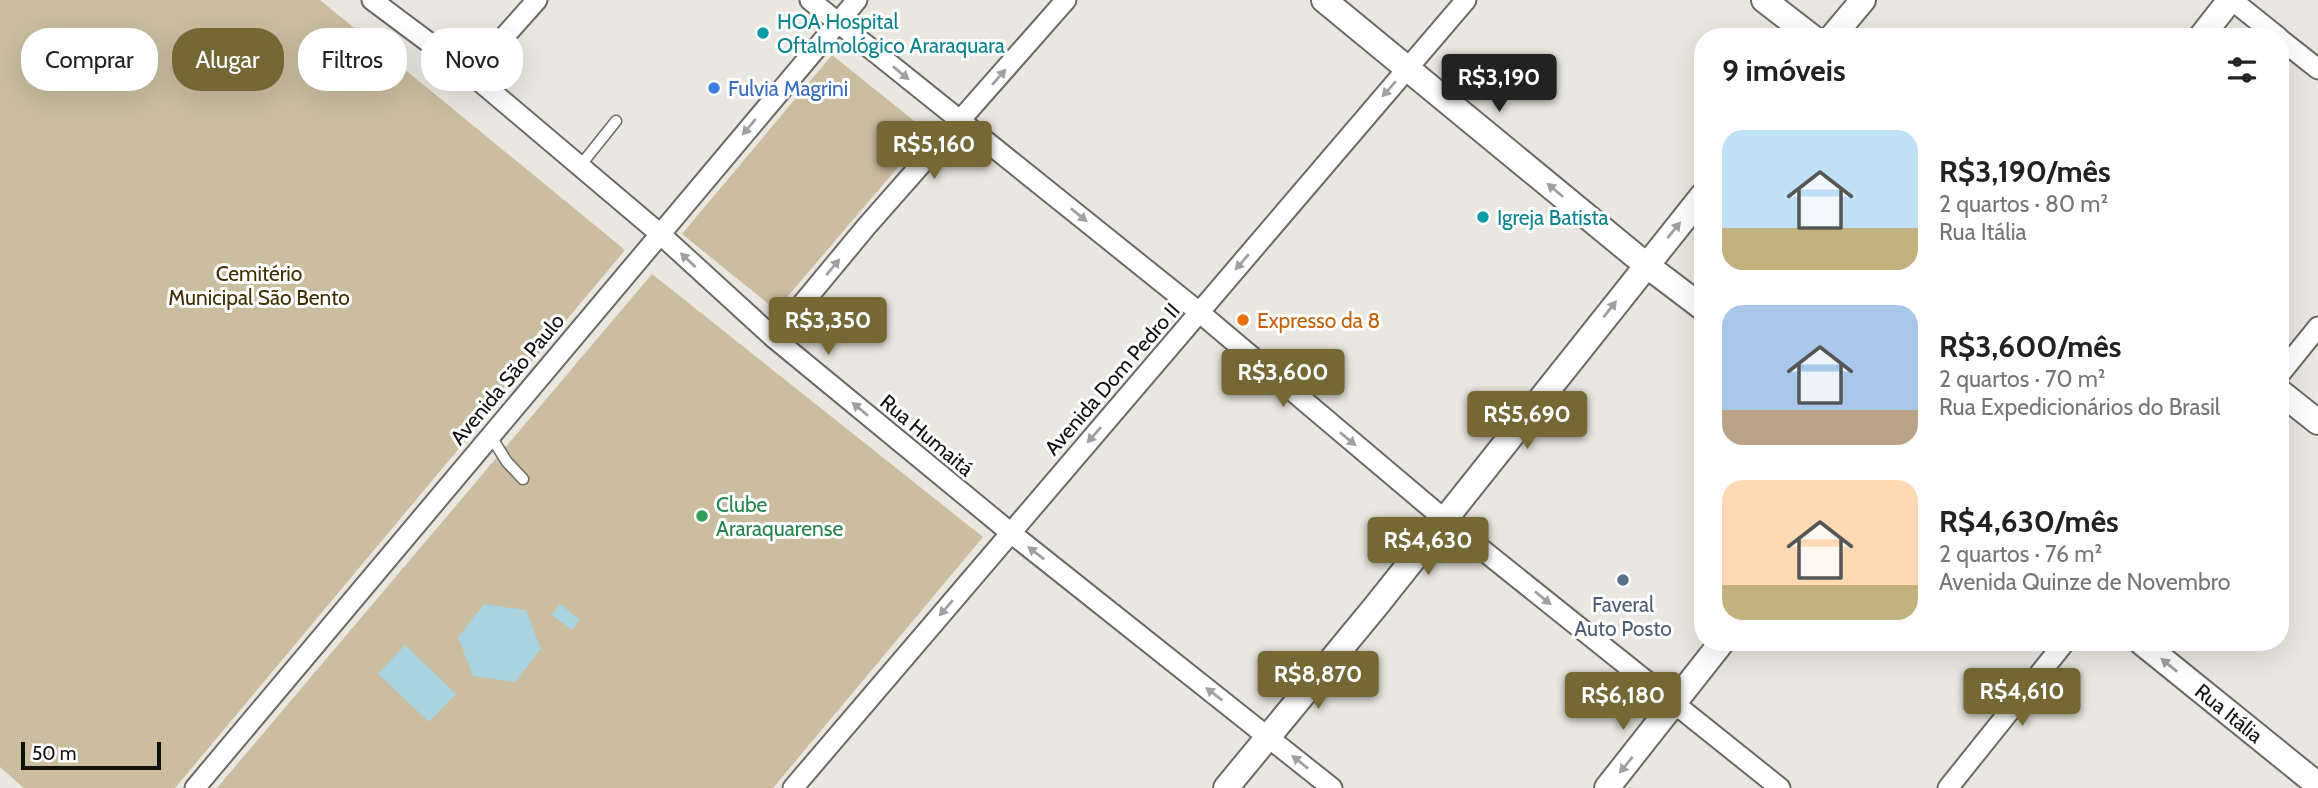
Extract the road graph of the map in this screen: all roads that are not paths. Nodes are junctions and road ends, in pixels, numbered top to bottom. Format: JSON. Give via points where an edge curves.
{"nodes":[{"id":1,"x":372,"y":0,"type":"edge"},
{"id":2,"x":537,"y":0,"type":"edge"},
{"id":3,"x":810,"y":0,"type":"edge"},
{"id":4,"x":857,"y":0,"type":"edge"},
{"id":5,"x":1066,"y":0,"type":"edge"},
{"id":6,"x":1324,"y":0,"type":"edge"},
{"id":7,"x":1466,"y":0,"type":"edge"},
{"id":8,"x":1764,"y":0,"type":"edge"},
{"id":9,"x":1863,"y":0,"type":"edge"},
{"id":10,"x":2231,"y":0,"type":"edge"},
{"id":11,"x":838,"y":22,"type":"junction"},
{"id":12,"x":512,"y":28,"type":"edge"},
{"id":13,"x":1800,"y":28,"type":"edge"},
{"id":14,"x":1840,"y":28,"type":"edge"},
{"id":15,"x":2208,"y":28,"type":"edge"},
{"id":16,"x":2266,"y":28,"type":"edge"},
{"id":17,"x":421,"y":37,"type":"edge"},
{"id":18,"x":2289,"y":46,"type":"edge"},
{"id":19,"x":1407,"y":68,"type":"junction"},
{"id":20,"x":2318,"y":69,"type":"edge"},
{"id":21,"x":490,"y":91,"type":"edge"},
{"id":22,"x":616,"y":121,"type":"dead end"},
{"id":23,"x":961,"y":121,"type":"junction"},
{"id":24,"x":580,"y":166,"type":"junction"},
{"id":25,"x":1694,"y":206,"type":"edge"},
{"id":26,"x":659,"y":233,"type":"junction"},
{"id":27,"x":1645,"y":264,"type":"junction"},
{"id":28,"x":1694,"y":301,"type":"edge"},
{"id":29,"x":1199,"y":312,"type":"junction"},
{"id":30,"x":2318,"y":327,"type":"edge"},
{"id":31,"x":774,"y":338,"type":"junction"},
{"id":32,"x":2289,"y":363,"type":"edge"},
{"id":33,"x":2289,"y":399,"type":"edge"},
{"id":34,"x":2318,"y":422,"type":"edge"},
{"id":35,"x":490,"y":435,"type":"junction"},
{"id":36,"x":523,"y":479,"type":"dead end"},
{"id":37,"x":1444,"y":519,"type":"junction"},
{"id":38,"x":1011,"y":533,"type":"junction"},
{"id":39,"x":1715,"y":651,"type":"edge"},
{"id":40,"x":2058,"y":651,"type":"edge"},
{"id":41,"x":2152,"y":651,"type":"edge"},
{"id":42,"x":1675,"y":704,"type":"junction"},
{"id":43,"x":1268,"y":736,"type":"junction"},
{"id":44,"x":2313,"y":780,"type":"edge"},
{"id":45,"x":195,"y":788,"type":"edge"},
{"id":46,"x":793,"y":788,"type":"edge"},
{"id":47,"x":1226,"y":788,"type":"edge"},
{"id":48,"x":1332,"y":788,"type":"edge"},
{"id":49,"x":1607,"y":788,"type":"edge"},
{"id":50,"x":1780,"y":788,"type":"edge"},
{"id":51,"x":1948,"y":788,"type":"edge"}],
"edges":[{"from":1,"to":17,"type":"street","name":"Rua Humaitá"},
{"from":2,"to":12,"type":"street"},
{"from":3,"to":11,"type":"street"},
{"from":4,"to":11,"type":"street","name":"Avenida São Paulo"},
{"from":23,"to":5,"type":"street","one_way":true},
{"from":6,"to":19,"type":"street"},
{"from":7,"to":19,"type":"street","name":"Avenida Dom Pedro II"},
{"from":8,"to":13,"type":"street"},
{"from":9,"to":14,"type":"street"},
{"from":10,"to":15,"type":"street"},
{"from":10,"to":16,"type":"street"},
{"from":11,"to":23,"type":"street","one_way":true},
{"from":11,"to":26,"type":"street","name":"Avenida São Paulo","one_way":true},
{"from":18,"to":20,"type":"street"},
{"from":27,"to":19,"type":"street","one_way":true},
{"from":19,"to":29,"type":"street","name":"Avenida Dom Pedro II","one_way":true},
{"from":21,"to":24,"type":"street","name":"Rua Humaitá"},
{"from":22,"to":24,"type":"lane"},
{"from":23,"to":29,"type":"street","one_way":true},
{"from":31,"to":23,"type":"street","one_way":true},
{"from":24,"to":26,"type":"street","name":"Rua Humaitá"},
{"from":27,"to":25,"type":"street","one_way":true},
{"from":31,"to":26,"type":"street","name":"Rua Humaitá","one_way":true},
{"from":26,"to":35,"type":"street","name":"Avenida São Paulo"},
{"from":27,"to":28,"type":"street"},
{"from":37,"to":27,"type":"street","one_way":true},
{"from":29,"to":37,"type":"street","one_way":true},
{"from":29,"to":38,"type":"street","name":"Avenida Dom Pedro II","one_way":true},
{"from":30,"to":32,"type":"street"},
{"from":38,"to":31,"type":"street","name":"Rua Humaitá","one_way":true},
{"from":33,"to":34,"type":"street"},
{"from":35,"to":36,"type":"lane"},
{"from":35,"to":45,"type":"street","name":"Avenida São Paulo"},
{"from":37,"to":42,"type":"street","one_way":true},
{"from":37,"to":43,"type":"street"},
{"from":43,"to":38,"type":"street","name":"Rua Humaitá","one_way":true},
{"from":38,"to":46,"type":"street","name":"Avenida Dom Pedro II","one_way":true},
{"from":39,"to":42,"type":"street"},
{"from":40,"to":51,"type":"street"},
{"from":44,"to":41,"type":"street","name":"Rua Itália","one_way":true},
{"from":42,"to":49,"type":"street","one_way":true},
{"from":42,"to":50,"type":"street"},
{"from":43,"to":47,"type":"street"},
{"from":48,"to":43,"type":"street","name":"Rua Humaitá","one_way":true}]}
